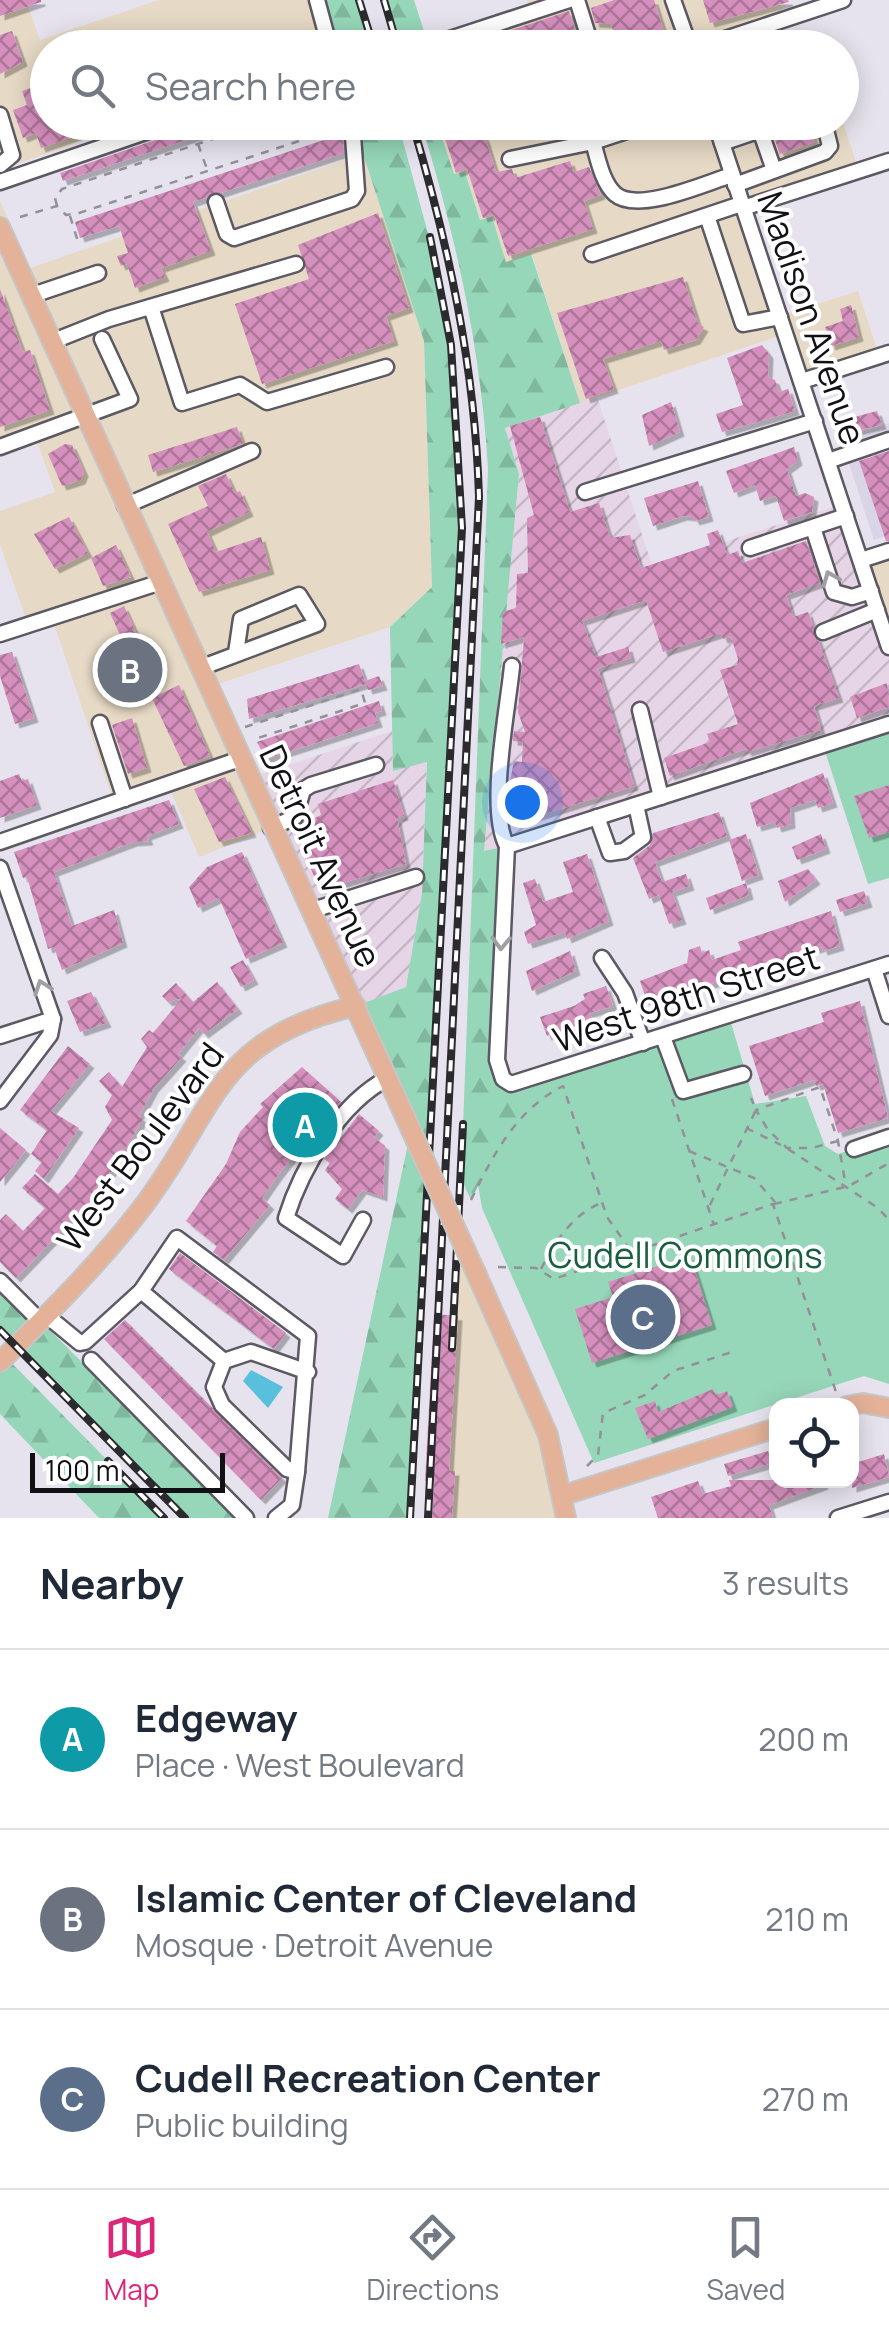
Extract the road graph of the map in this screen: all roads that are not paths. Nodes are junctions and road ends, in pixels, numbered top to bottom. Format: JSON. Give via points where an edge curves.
{"nodes":[{"id":1,"x":317,"y":0,"type":"edge"},
{"id":2,"x":569,"y":0,"type":"edge"},
{"id":3,"x":576,"y":0,"type":"edge"},
{"id":4,"x":673,"y":0,"type":"edge"},
{"id":5,"x":842,"y":0,"type":"edge"},
{"id":6,"x":325,"y":30,"type":"edge"},
{"id":7,"x":477,"y":30,"type":"edge"},
{"id":8,"x":586,"y":30,"type":"edge"},
{"id":9,"x":686,"y":30,"type":"edge"},
{"id":10,"x":739,"y":30,"type":"edge"},
{"id":11,"x":0,"y":115,"type":"edge"},
{"id":12,"x":122,"y":140,"type":"edge"},
{"id":13,"x":353,"y":140,"type":"edge"},
{"id":14,"x":596,"y":140,"type":"edge"},
{"id":15,"x":721,"y":140,"type":"edge"},
{"id":16,"x":731,"y":140,"type":"edge"},
{"id":17,"x":764,"y":140,"type":"edge"},
{"id":18,"x":828,"y":140,"type":"edge"},
{"id":19,"x":592,"y":142,"type":"junction"},
{"id":20,"x":722,"y":143,"type":"junction"},
{"id":21,"x":510,"y":159,"type":"dead end"},
{"id":22,"x":889,"y":161,"type":"edge"},
{"id":23,"x":0,"y":165,"type":"edge"},
{"id":24,"x":774,"y":170,"type":"junction"},
{"id":25,"x":734,"y":180,"type":"junction"},
{"id":26,"x":0,"y":182,"type":"edge"},
{"id":27,"x":216,"y":202,"type":"dead end"},
{"id":28,"x":742,"y":206,"type":"junction"},
{"id":29,"x":707,"y":216,"type":"junction"},
{"id":30,"x":0,"y":227,"type":"edge"},
{"id":31,"x":5,"y":253,"type":"edge"},
{"id":32,"x":592,"y":254,"type":"dead end"},
{"id":33,"x":296,"y":264,"type":"dead end"},
{"id":34,"x":98,"y":272,"type":"dead end"},
{"id":35,"x":30,"y":296,"type":"junction"},
{"id":36,"x":151,"y":307,"type":"junction"},
{"id":37,"x":780,"y":317,"type":"junction"},
{"id":38,"x":102,"y":339,"type":"dead end"},
{"id":39,"x":51,"y":342,"type":"junction"},
{"id":40,"x":889,"y":353,"type":"edge"},
{"id":41,"x":386,"y":367,"type":"dead end"},
{"id":42,"x":802,"y":381,"type":"junction"},
{"id":43,"x":85,"y":418,"type":"junction"},
{"id":44,"x":815,"y":420,"type":"junction"},
{"id":45,"x":889,"y":440,"type":"edge"},
{"id":46,"x":0,"y":447,"type":"edge"},
{"id":47,"x":252,"y":451,"type":"dead end"},
{"id":48,"x":828,"y":460,"type":"junction"},
{"id":49,"x":585,"y":492,"type":"dead end"},
{"id":50,"x":125,"y":506,"type":"junction"},
{"id":51,"x":846,"y":516,"type":"junction"},
{"id":52,"x":813,"y":528,"type":"junction"},
{"id":53,"x":750,"y":548,"type":"dead end"},
{"id":54,"x":889,"y":551,"type":"edge"},
{"id":55,"x":861,"y":560,"type":"junction"},
{"id":56,"x":160,"y":582,"type":"junction"},
{"id":57,"x":871,"y":591,"type":"junction"},
{"id":58,"x":877,"y":610,"type":"junction"},
{"id":59,"x":823,"y":632,"type":"dead end"},
{"id":60,"x":0,"y":634,"type":"edge"},
{"id":61,"x":889,"y":647,"type":"edge"},
{"id":62,"x":236,"y":653,"type":"junction"},
{"id":63,"x":512,"y":666,"type":"dead end"},
{"id":64,"x":200,"y":668,"type":"junction"},
{"id":65,"x":640,"y":710,"type":"dead end"},
{"id":66,"x":100,"y":723,"type":"dead end"},
{"id":67,"x":889,"y":724,"type":"edge"},
{"id":68,"x":240,"y":759,"type":"junction"},
{"id":69,"x":376,"y":765,"type":"dead end"},
{"id":70,"x":661,"y":797,"type":"junction"},
{"id":71,"x":125,"y":799,"type":"junction"},
{"id":72,"x":636,"y":805,"type":"junction"},
{"id":73,"x":597,"y":817,"type":"junction"},
{"id":74,"x":271,"y":828,"type":"junction"},
{"id":75,"x":0,"y":842,"type":"edge"},
{"id":76,"x":507,"y":846,"type":"junction"},
{"id":77,"x":0,"y":868,"type":"edge"},
{"id":78,"x":416,"y":877,"type":"dead end"},
{"id":79,"x":310,"y":911,"type":"junction"},
{"id":80,"x":602,"y":958,"type":"dead end"},
{"id":81,"x":882,"y":966,"type":"edge"},
{"id":82,"x":356,"y":1006,"type":"junction"},
{"id":83,"x":889,"y":1016,"type":"edge"},
{"id":84,"x":53,"y":1019,"type":"junction"},
{"id":85,"x":0,"y":1036,"type":"edge"},
{"id":86,"x":663,"y":1037,"type":"junction"},
{"id":87,"x":643,"y":1043,"type":"junction"},
{"id":88,"x":743,"y":1074,"type":"dead end"},
{"id":89,"x":388,"y":1078,"type":"junction"},
{"id":90,"x":0,"y":1101,"type":"edge"},
{"id":91,"x":889,"y":1137,"type":"edge"},
{"id":92,"x":854,"y":1149,"type":"dead end"},
{"id":93,"x":363,"y":1220,"type":"dead end"},
{"id":94,"x":0,"y":1280,"type":"edge"},
{"id":95,"x":141,"y":1291,"type":"junction"},
{"id":96,"x":43,"y":1318,"type":"junction"},
{"id":97,"x":91,"y":1360,"type":"dead end"},
{"id":98,"x":224,"y":1361,"type":"junction"},
{"id":99,"x":0,"y":1362,"type":"edge"},
{"id":100,"x":308,"y":1372,"type":"junction"},
{"id":101,"x":859,"y":1402,"type":"edge"},
{"id":102,"x":889,"y":1408,"type":"edge"},
{"id":103,"x":769,"y":1430,"type":"edge"},
{"id":104,"x":297,"y":1472,"type":"junction"},
{"id":105,"x":564,"y":1495,"type":"junction"},
{"id":106,"x":886,"y":1508,"type":"edge"},
{"id":107,"x":246,"y":1518,"type":"edge"},
{"id":108,"x":276,"y":1518,"type":"edge"},
{"id":109,"x":566,"y":1518,"type":"edge"},
{"id":110,"x":838,"y":1518,"type":"edge"}],
"edges":[{"from":1,"to":6,"type":"street"},
{"from":2,"to":7,"type":"street"},
{"from":3,"to":8,"type":"street"},
{"from":4,"to":9,"type":"street"},
{"from":5,"to":10,"type":"street"},
{"from":11,"to":23,"type":"street","via":[[12,155]]},
{"from":12,"to":26,"type":"street"},
{"from":13,"to":27,"type":"street","via":[[352,199],[234,238]]},
{"from":14,"to":19,"type":"street"},
{"from":15,"to":20,"type":"street","name":"Madison Avenue"},
{"from":16,"to":20,"type":"street"},
{"from":17,"to":24,"type":"street"},
{"from":18,"to":24,"type":"street","via":[[825,152]]},
{"from":19,"to":21,"type":"street"},
{"from":19,"to":25,"type":"street","via":[[607,184],[625,200],[648,201]]},
{"from":20,"to":25,"type":"street","name":"Madison Avenue"},
{"from":22,"to":28,"type":"street"},
{"from":24,"to":25,"type":"street"},
{"from":25,"to":28,"type":"street","name":"Madison Avenue"},
{"from":28,"to":29,"type":"street"},
{"from":28,"to":37,"type":"street","name":"Madison Avenue"},
{"from":29,"to":32,"type":"street"},
{"from":29,"to":37,"type":"street","via":[[744,324]]},
{"from":30,"to":31,"type":"main road","name":"Detroit Avenue"},
{"from":31,"to":35,"type":"main road","name":"Detroit Avenue"},
{"from":33,"to":36,"type":"street"},
{"from":34,"to":35,"type":"street"},
{"from":35,"to":39,"type":"main road","name":"Detroit Avenue"},
{"from":36,"to":39,"type":"street"},
{"from":36,"to":41,"type":"street","via":[[182,402],[240,386],[267,402]]},
{"from":37,"to":42,"type":"street","name":"Madison Avenue"},
{"from":38,"to":43,"type":"street","via":[[130,399]]},
{"from":39,"to":43,"type":"main road","name":"Detroit Avenue"},
{"from":40,"to":42,"type":"street"},
{"from":42,"to":44,"type":"street","name":"Madison Avenue"},
{"from":43,"to":46,"type":"street"},
{"from":43,"to":50,"type":"main road","name":"Detroit Avenue"},
{"from":44,"to":48,"type":"street","name":"Madison Avenue"},
{"from":44,"to":49,"type":"street"},
{"from":45,"to":48,"type":"street"},
{"from":47,"to":50,"type":"street"},
{"from":48,"to":51,"type":"street","name":"Madison Avenue"},
{"from":50,"to":56,"type":"main road","name":"Detroit Avenue"},
{"from":51,"to":52,"type":"street"},
{"from":51,"to":55,"type":"street","name":"Madison Avenue"},
{"from":52,"to":53,"type":"street"},
{"from":57,"to":52,"type":"street","one_way":true,"via":[[852,597],[834,592]]},
{"from":54,"to":55,"type":"street"},
{"from":55,"to":57,"type":"street","name":"Madison Avenue"},
{"from":56,"to":60,"type":"street"},
{"from":56,"to":64,"type":"main road","name":"Detroit Avenue"},
{"from":57,"to":58,"type":"street","name":"Madison Avenue"},
{"from":58,"to":59,"type":"street"},
{"from":58,"to":61,"type":"street","name":"Madison Avenue"},
{"from":62,"to":62,"type":"street","via":[[252,648],[317,624],[299,595],[241,619]]},
{"from":62,"to":64,"type":"street"},
{"from":63,"to":76,"type":"street","via":[[500,808]]},
{"from":64,"to":68,"type":"main road","name":"Detroit Avenue"},
{"from":65,"to":70,"type":"street"},
{"from":66,"to":71,"type":"street"},
{"from":67,"to":70,"type":"street"},
{"from":68,"to":71,"type":"street"},
{"from":68,"to":74,"type":"main road","name":"Detroit Avenue"},
{"from":69,"to":74,"type":"street","via":[[311,785],[295,817]]},
{"from":70,"to":72,"type":"street"},
{"from":71,"to":75,"type":"street"},
{"from":72,"to":73,"type":"street"},
{"from":72,"to":73,"type":"street","via":[[644,837],[624,851],[610,853]]},
{"from":73,"to":76,"type":"street"},
{"from":74,"to":79,"type":"main road","name":"Detroit Avenue"},
{"from":76,"to":87,"type":"street","name":"West 98th Street","one_way":true,"via":[[497,1060],[503,1078],[521,1082]]},
{"from":84,"to":77,"type":"street","one_way":true},
{"from":78,"to":79,"type":"street"},
{"from":79,"to":82,"type":"main road","name":"Detroit Avenue"},
{"from":80,"to":87,"type":"street","via":[[625,993]]},
{"from":81,"to":83,"type":"street"},
{"from":81,"to":86,"type":"street","name":"West 98th Street"},
{"from":82,"to":89,"type":"main road","name":"Detroit Avenue"},
{"from":82,"to":96,"type":"main road","name":"West Boulevard","via":[[294,1023],[239,1064],[206,1102],[143,1207]]},
{"from":84,"to":85,"type":"street"},
{"from":84,"to":90,"type":"street","via":[[50,1035]]},
{"from":86,"to":87,"type":"street","name":"West 98th Street"},
{"from":86,"to":88,"type":"street","via":[[682,1091]]},
{"from":89,"to":93,"type":"street","via":[[364,1091],[312,1160],[286,1218],[343,1256]]},
{"from":89,"to":105,"type":"main road","name":"Detroit Avenue","bridge":true,"via":[[544,1424]]},
{"from":91,"to":92,"type":"street"},
{"from":94,"to":96,"type":"street"},
{"from":95,"to":96,"type":"street","via":[[85,1342]]},
{"from":95,"to":98,"type":"street"},
{"from":95,"to":100,"type":"street","via":[[177,1238],[186,1241],[308,1336]]},
{"from":96,"to":99,"type":"main road","name":"West Boulevard"},
{"from":97,"to":107,"type":"street"},
{"from":98,"to":100,"type":"street","via":[[251,1352]]},
{"from":98,"to":104,"type":"street","via":[[214,1387],[222,1405]]},
{"from":100,"to":104,"type":"street"},
{"from":101,"to":102,"type":"main road"},
{"from":103,"to":105,"type":"main road"},
{"from":104,"to":108,"type":"street","via":[[292,1505]]},
{"from":105,"to":109,"type":"main road","name":"Detroit Avenue"},
{"from":106,"to":110,"type":"street"}]}
